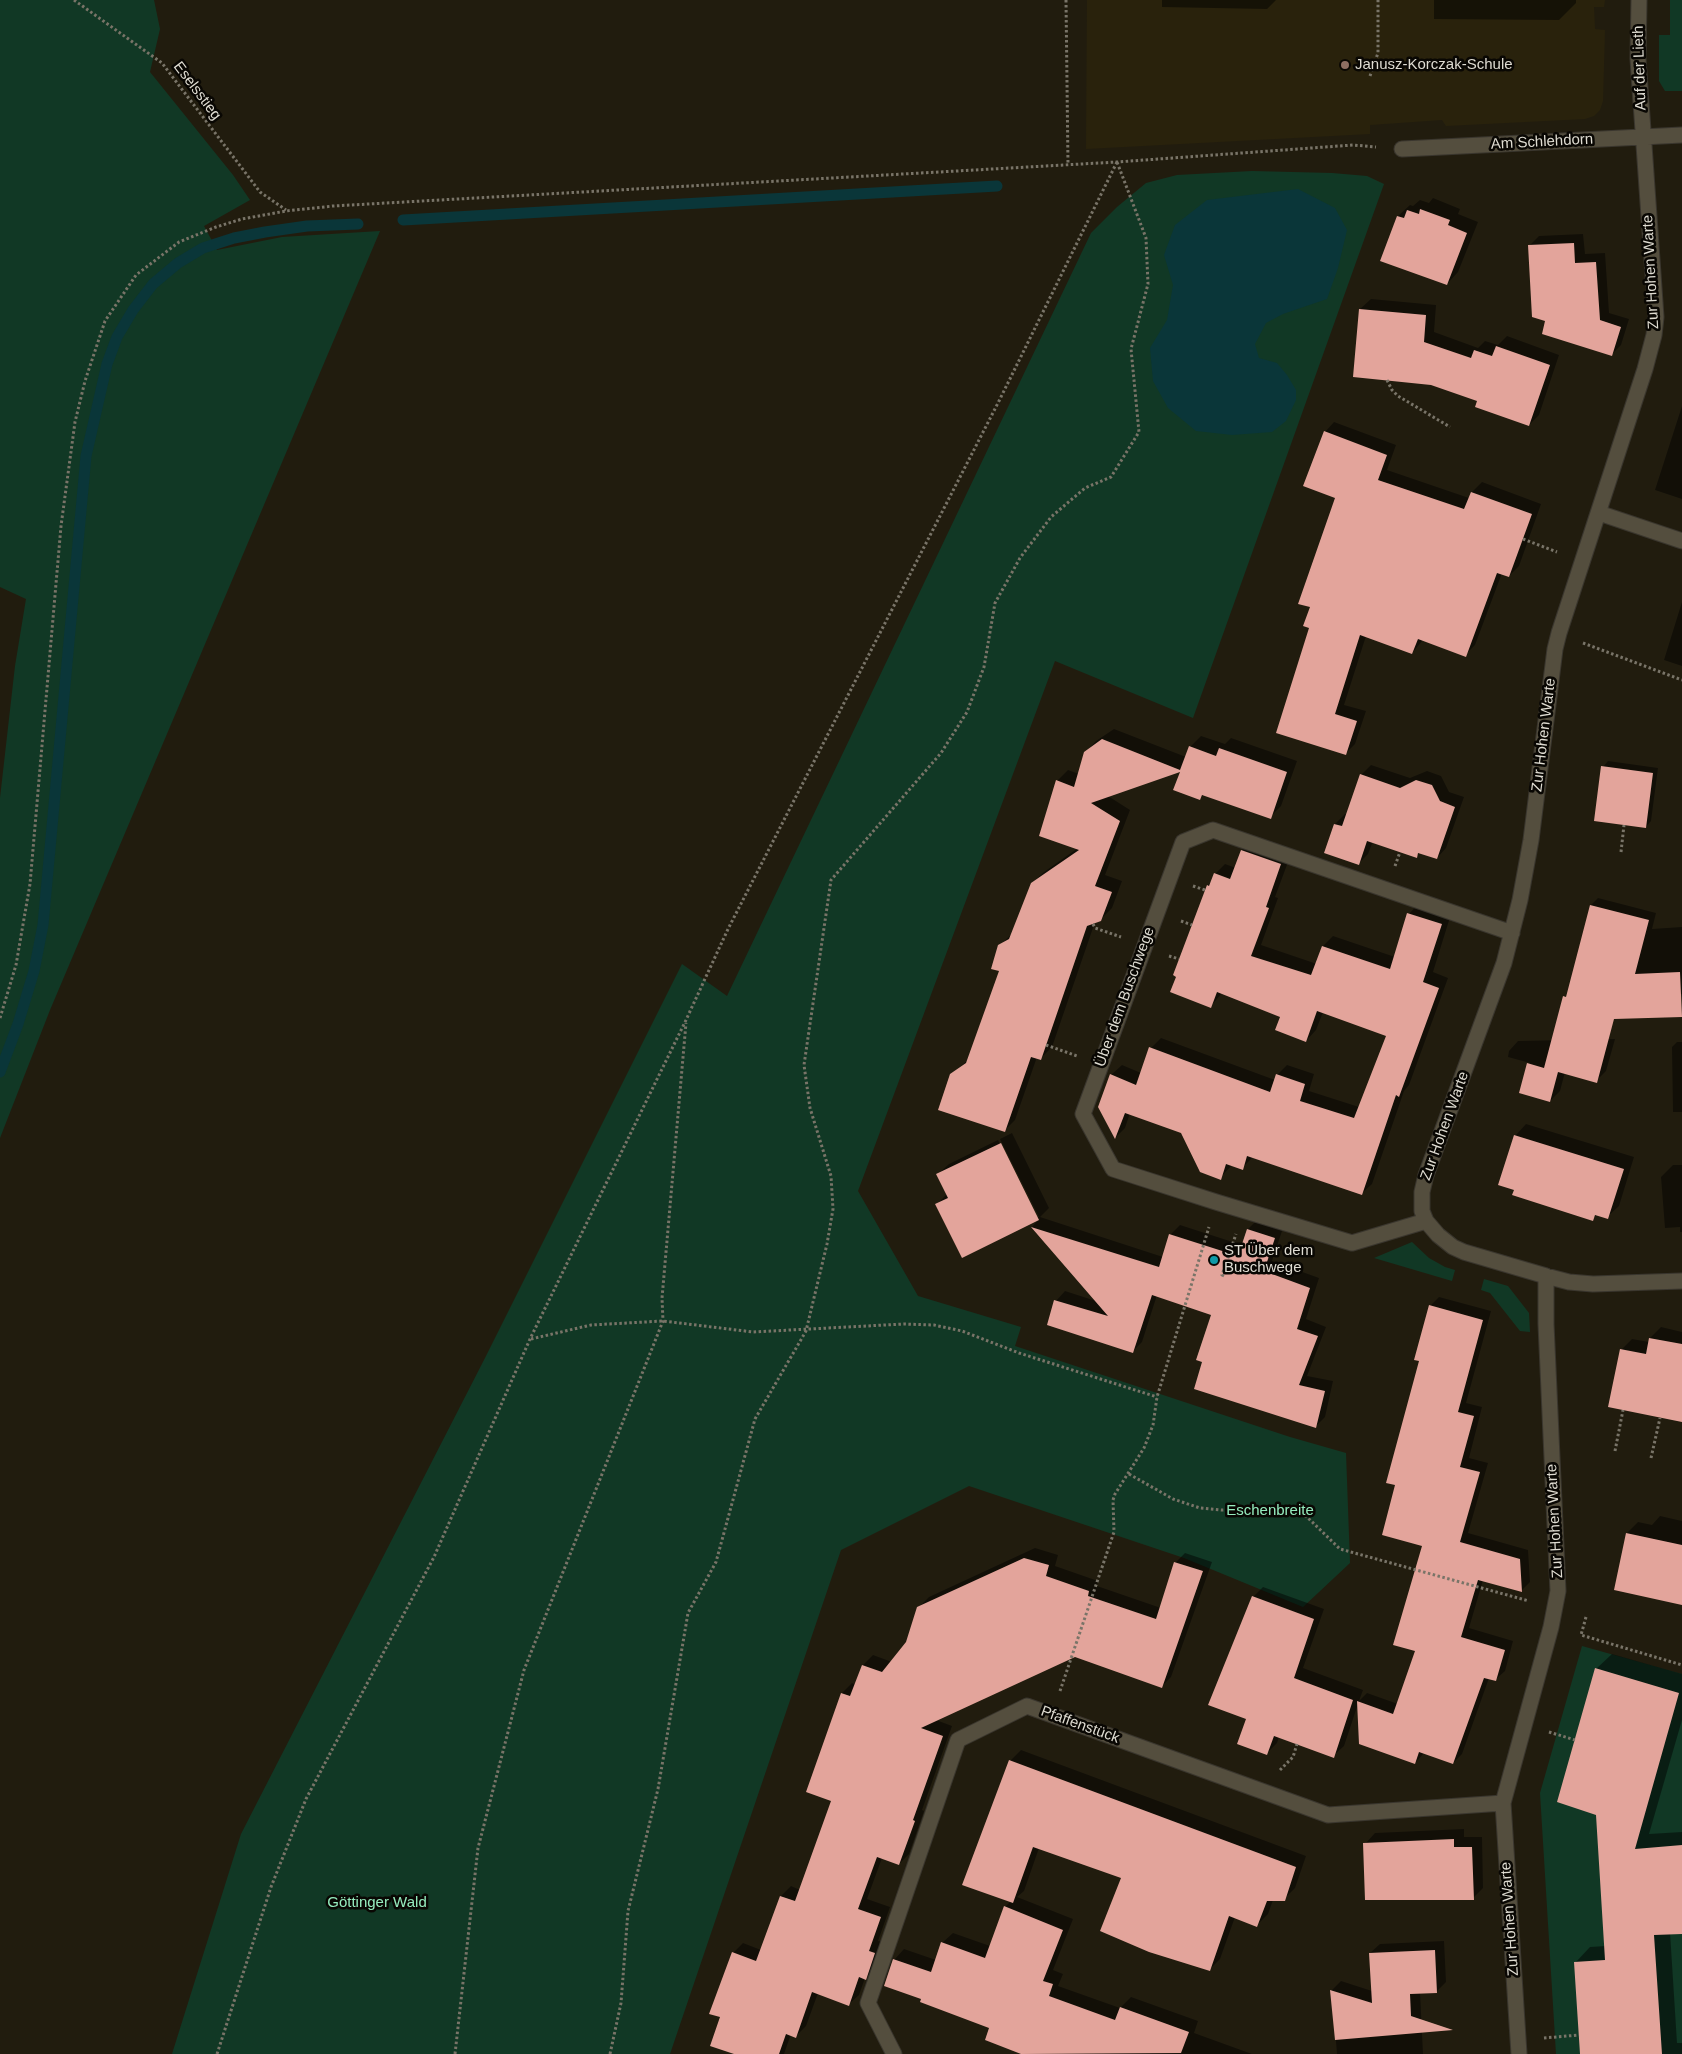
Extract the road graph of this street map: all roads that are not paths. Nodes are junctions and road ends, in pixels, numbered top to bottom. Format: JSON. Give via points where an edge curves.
{"nodes":[{"id":1,"x":1639,"y":0,"type":"edge"},
{"id":2,"x":1682,"y":135,"type":"edge"},
{"id":3,"x":1643,"y":136,"type":"junction"},
{"id":4,"x":1402,"y":149,"type":"road end"},
{"id":5,"x":1599,"y":513,"type":"junction"},
{"id":6,"x":1682,"y":542,"type":"edge"},
{"id":7,"x":1512,"y":933,"type":"junction"},
{"id":8,"x":1426,"y":1221,"type":"junction"},
{"id":9,"x":1546,"y":1276,"type":"junction"},
{"id":10,"x":1682,"y":1281,"type":"edge"},
{"id":11,"x":1503,"y":1803,"type":"junction"},
{"id":12,"x":1519,"y":2047,"type":"edge"},
{"id":13,"x":894,"y":2054,"type":"edge"}],
"edges":[{"from":1,"to":3,"type":"street","name":"Auf der Lieth","via":[[1638,60]]},
{"from":2,"to":3,"type":"street","name":"Am Schlehdorn"},
{"from":3,"to":4,"type":"street","name":"Am Schlehdorn"},
{"from":3,"to":5,"type":"street","name":"Zur Hohen Warte","via":[[1656,317],[1654,335]]},
{"from":5,"to":6,"type":"street"},
{"from":5,"to":7,"type":"street","name":"Zur Hohen Warte","via":[[1555,649],[1531,840]]},
{"from":7,"to":8,"type":"street","name":"Zur Hohen Warte","via":[[1504,963],[1426,1175],[1422,1203]]},
{"from":7,"to":8,"type":"street","name":"Über dem Buschwege","via":[[1213,830],[1182,842],[1083,1114],[1114,1169],[1216,1202],[1352,1243]]},
{"from":8,"to":9,"type":"street","via":[[1446,1242],[1459,1249]]},
{"from":9,"to":10,"type":"street","via":[[1593,1284]]},
{"from":9,"to":11,"type":"street","name":"Zur Hohen Warte","via":[[1558,1591]]},
{"from":11,"to":12,"type":"street","name":"Zur Hohen Warte"},
{"from":11,"to":13,"type":"street","name":"Pfaffenstück","via":[[1328,1815],[1027,1706],[958,1740],[868,2003]]}]}
